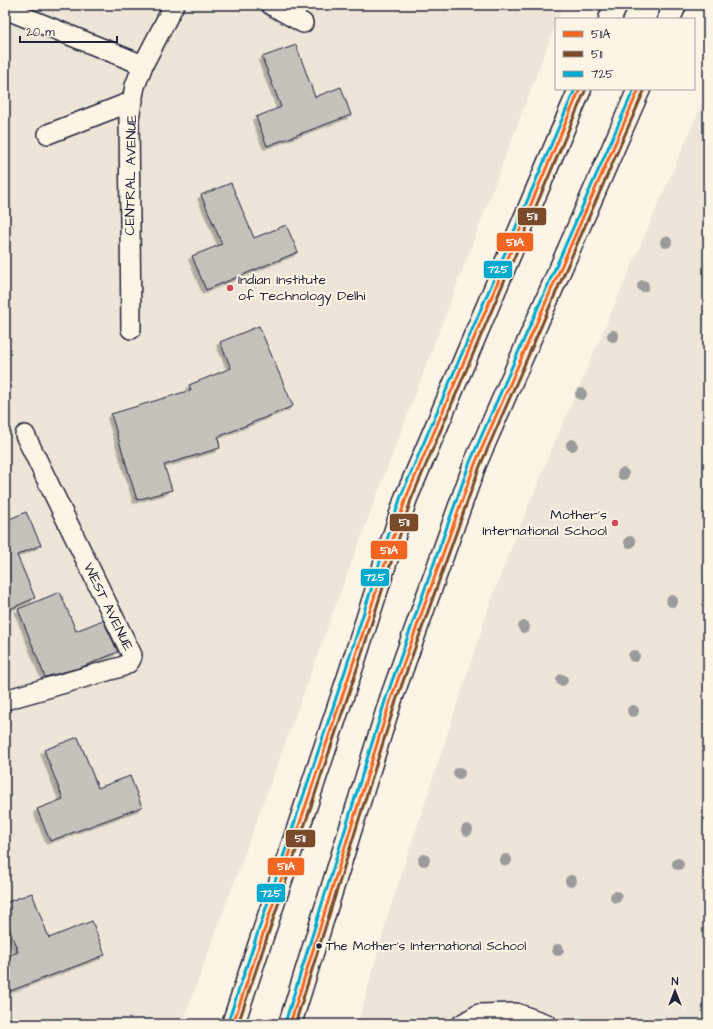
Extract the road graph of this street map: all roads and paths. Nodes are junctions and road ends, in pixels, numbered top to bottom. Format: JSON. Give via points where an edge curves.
{"nodes":[{"id":1,"x":174,"y":5,"type":"edge"},
{"id":2,"x":271,"y":5,"type":"edge"},
{"id":3,"x":616,"y":5,"type":"edge"},
{"id":4,"x":676,"y":5,"type":"edge"},
{"id":5,"x":5,"y":9,"type":"edge"},
{"id":6,"x":610,"y":18,"type":"edge"},
{"id":7,"x":670,"y":18,"type":"edge"},
{"id":8,"x":303,"y":23,"type":"dead end"},
{"id":9,"x":143,"y":65,"type":"junction"},
{"id":10,"x":580,"y":90,"type":"edge"},
{"id":11,"x":639,"y":90,"type":"edge"},
{"id":12,"x":133,"y":101,"type":"junction"},
{"id":13,"x":48,"y":134,"type":"dead end"},
{"id":14,"x":131,"y":329,"type":"dead end"},
{"id":15,"x":24,"y":435,"type":"dead end"},
{"id":16,"x":5,"y":700,"type":"edge"},
{"id":17,"x":233,"y":1024,"type":"edge"},
{"id":18,"x":290,"y":1024,"type":"edge"},
{"id":19,"x":462,"y":1024,"type":"edge"},
{"id":20,"x":547,"y":1024,"type":"edge"}],
"edges":[{"from":1,"to":9,"type":"lane","name":"CENTRAL AVENUE"},
{"from":2,"to":8,"type":"lane"},
{"from":3,"to":6,"type":"highway"},
{"from":4,"to":7,"type":"highway"},
{"from":5,"to":9,"type":"lane"},
{"from":9,"to":12,"type":"lane","name":"CENTRAL AVENUE","via":[[135,86]]},
{"from":10,"to":17,"type":"highway","via":[[406,498]]},
{"from":11,"to":18,"type":"highway","via":[[475,464],[391,699]]},
{"from":12,"to":13,"type":"lane"},
{"from":12,"to":14,"type":"lane","name":"CENTRAL AVENUE","via":[[130,118]]},
{"from":15,"to":16,"type":"lane","name":"WEST AVENUE","via":[[132,655],[129,663],[121,667]]},
{"from":19,"to":20,"type":"lane","via":[[479,1014],[516,1013]]}]}
